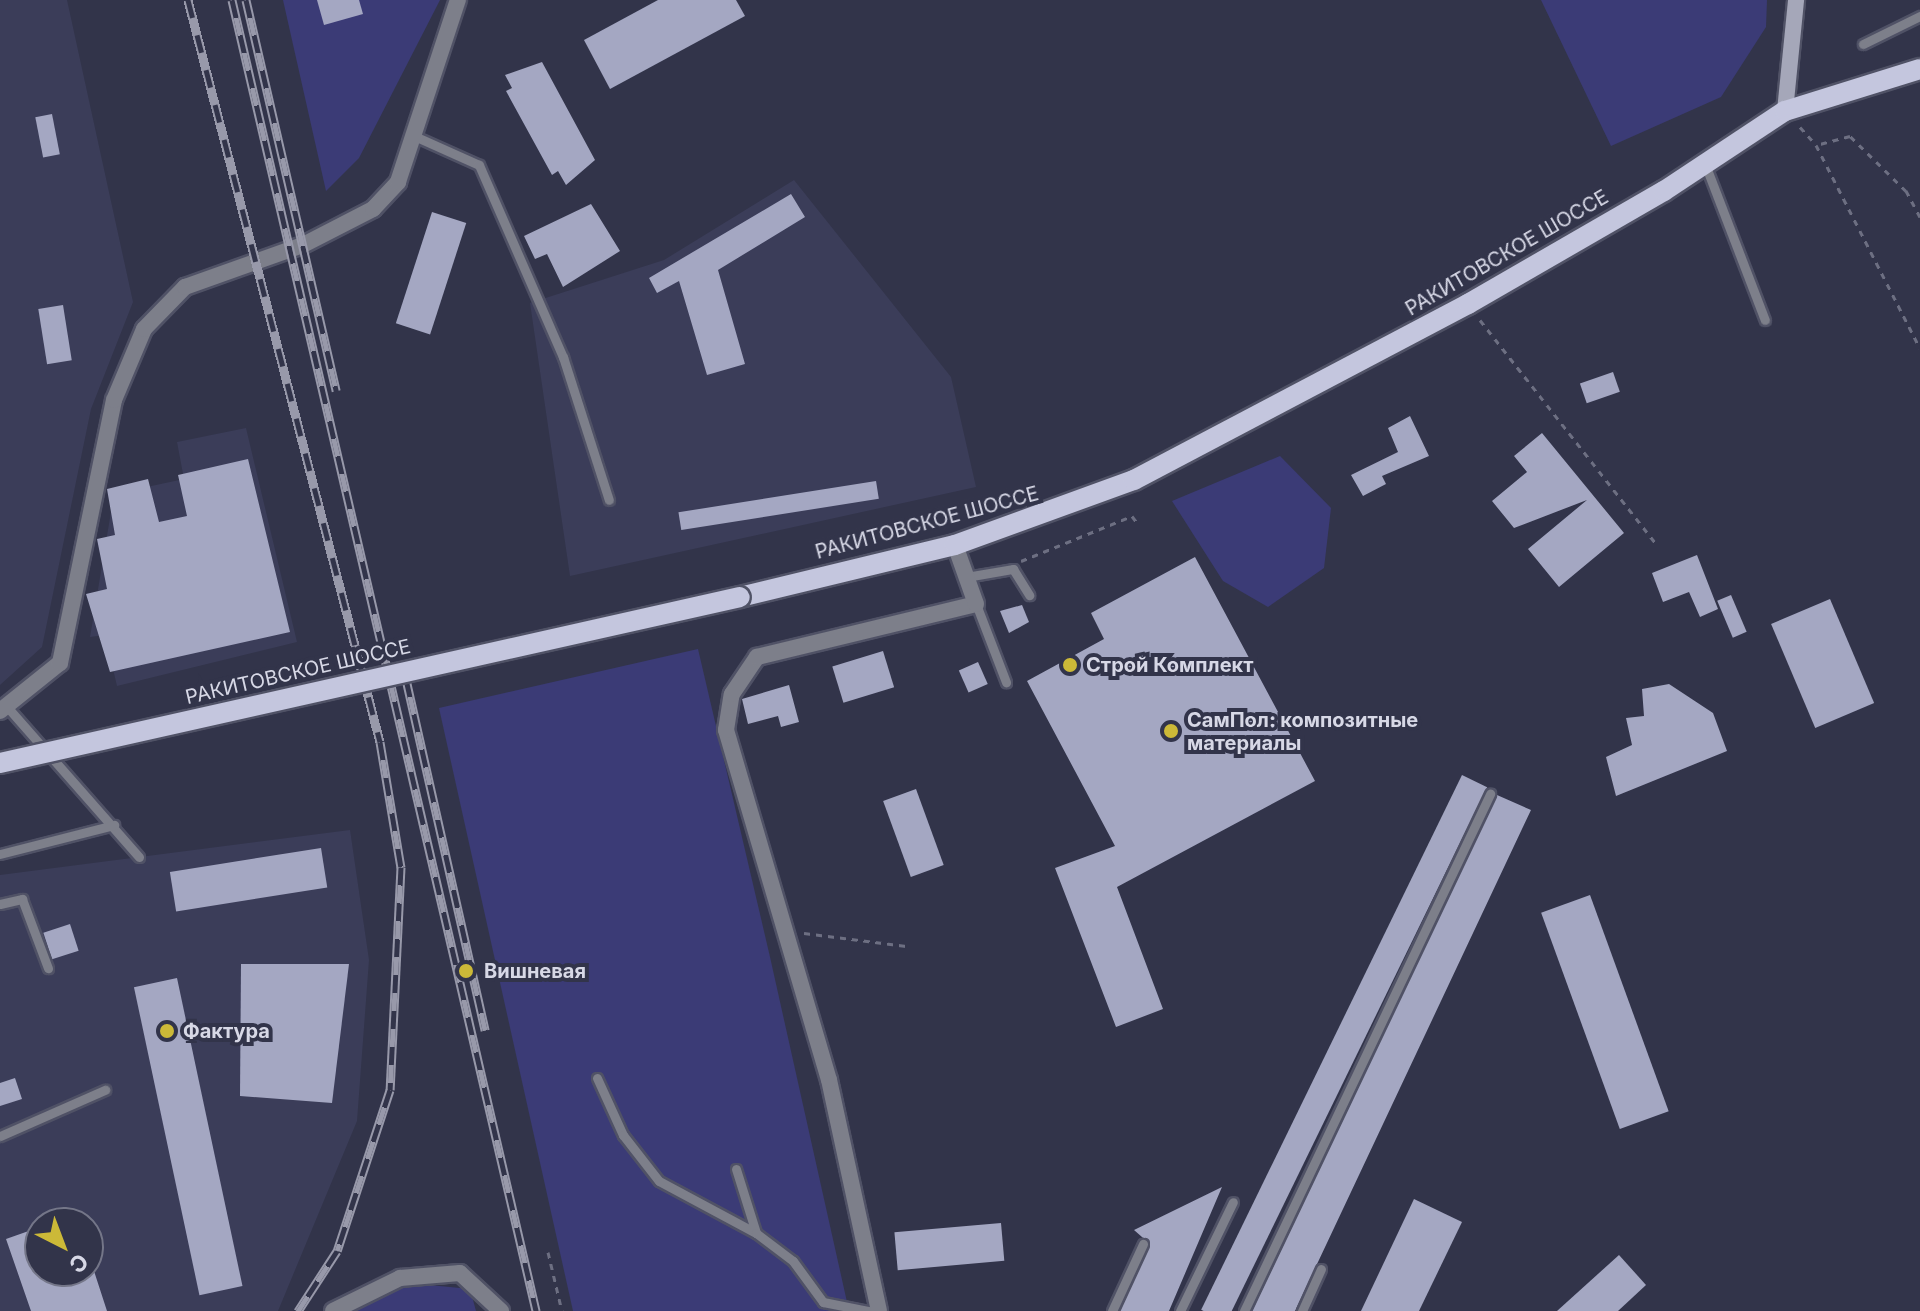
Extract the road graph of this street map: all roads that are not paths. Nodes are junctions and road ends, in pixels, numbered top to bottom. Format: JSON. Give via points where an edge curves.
{"nodes":[{"id":1,"x":458,"y":0,"type":"edge"},
{"id":2,"x":1796,"y":0,"type":"edge"},
{"id":3,"x":1920,"y":16,"type":"edge"},
{"id":4,"x":1863,"y":44,"type":"dead end"},
{"id":5,"x":1920,"y":69,"type":"edge"},
{"id":6,"x":1785,"y":111,"type":"junction"},
{"id":7,"x":412,"y":135,"type":"junction"},
{"id":8,"x":1705,"y":164,"type":"junction"},
{"id":9,"x":1765,"y":320,"type":"dead end"},
{"id":10,"x":609,"y":500,"type":"dead end"},
{"id":11,"x":955,"y":545,"type":"junction"},
{"id":12,"x":972,"y":576,"type":"junction"},
{"id":13,"x":1029,"y":595,"type":"dead end"},
{"id":14,"x":976,"y":604,"type":"junction"},
{"id":15,"x":1006,"y":682,"type":"dead end"},
{"id":16,"x":4,"y":710,"type":"edge"},
{"id":17,"x":0,"y":763,"type":"edge"},
{"id":18,"x":1490,"y":794,"type":"dead end"},
{"id":19,"x":114,"y":825,"type":"junction"},
{"id":20,"x":0,"y":854,"type":"edge"},
{"id":21,"x":139,"y":857,"type":"dead end"},
{"id":22,"x":0,"y":904,"type":"edge"},
{"id":23,"x":48,"y":968,"type":"dead end"},
{"id":24,"x":597,"y":1078,"type":"dead end"},
{"id":25,"x":105,"y":1090,"type":"dead end"},
{"id":26,"x":0,"y":1136,"type":"edge"},
{"id":27,"x":736,"y":1169,"type":"dead end"},
{"id":28,"x":1233,"y":1202,"type":"dead end"},
{"id":29,"x":756,"y":1233,"type":"junction"},
{"id":30,"x":1143,"y":1244,"type":"dead end"},
{"id":31,"x":1321,"y":1269,"type":"dead end"},
{"id":32,"x":333,"y":1311,"type":"edge"},
{"id":33,"x":501,"y":1311,"type":"edge"},
{"id":34,"x":869,"y":1311,"type":"edge"},
{"id":35,"x":879,"y":1311,"type":"edge"},
{"id":36,"x":1112,"y":1311,"type":"edge"},
{"id":37,"x":1180,"y":1311,"type":"edge"},
{"id":38,"x":1244,"y":1311,"type":"edge"},
{"id":39,"x":1302,"y":1311,"type":"edge"}],
"edges":[{"from":1,"to":7,"type":"street"},
{"from":2,"to":6,"type":"street"},
{"from":3,"to":4,"type":"lane"},
{"from":5,"to":6,"type":"main road","name":"РАКИТОВСКОЕ ШОССЕ"},
{"from":6,"to":8,"type":"main road","name":"РАКИТОВСКОЕ ШОССЕ"},
{"from":7,"to":10,"type":"lane","via":[[479,165],[563,357]]},
{"from":7,"to":16,"type":"street","via":[[398,182],[373,209],[331,233],[185,287],[144,329],[114,400],[60,663]]},
{"from":8,"to":9,"type":"lane"},
{"from":8,"to":11,"type":"main road","name":"РАКИТОВСКОЕ ШОССЕ","via":[[1468,304],[1134,480]]},
{"from":11,"to":12,"type":"street"},
{"from":11,"to":17,"type":"main road","name":"РАКИТОВСКОЕ ШОССЕ","bridge":true},
{"from":12,"to":13,"type":"lane","via":[[1013,569]]},
{"from":12,"to":14,"type":"street"},
{"from":14,"to":15,"type":"lane"},
{"from":14,"to":35,"type":"street","via":[[757,657],[732,694],[726,730],[829,1080]]},
{"from":16,"to":19,"type":"lane"},
{"from":18,"to":38,"type":"lane"},
{"from":19,"to":20,"type":"lane"},
{"from":19,"to":21,"type":"lane"},
{"from":22,"to":23,"type":"lane","via":[[22,899]]},
{"from":24,"to":29,"type":"lane","via":[[623,1135],[659,1181]]},
{"from":25,"to":26,"type":"lane"},
{"from":27,"to":29,"type":"lane"},
{"from":28,"to":37,"type":"lane"},
{"from":29,"to":34,"type":"lane","via":[[793,1261],[823,1302]]},
{"from":30,"to":36,"type":"lane"},
{"from":31,"to":39,"type":"lane"},
{"from":32,"to":33,"type":"street","via":[[400,1278],[460,1273]]}]}
